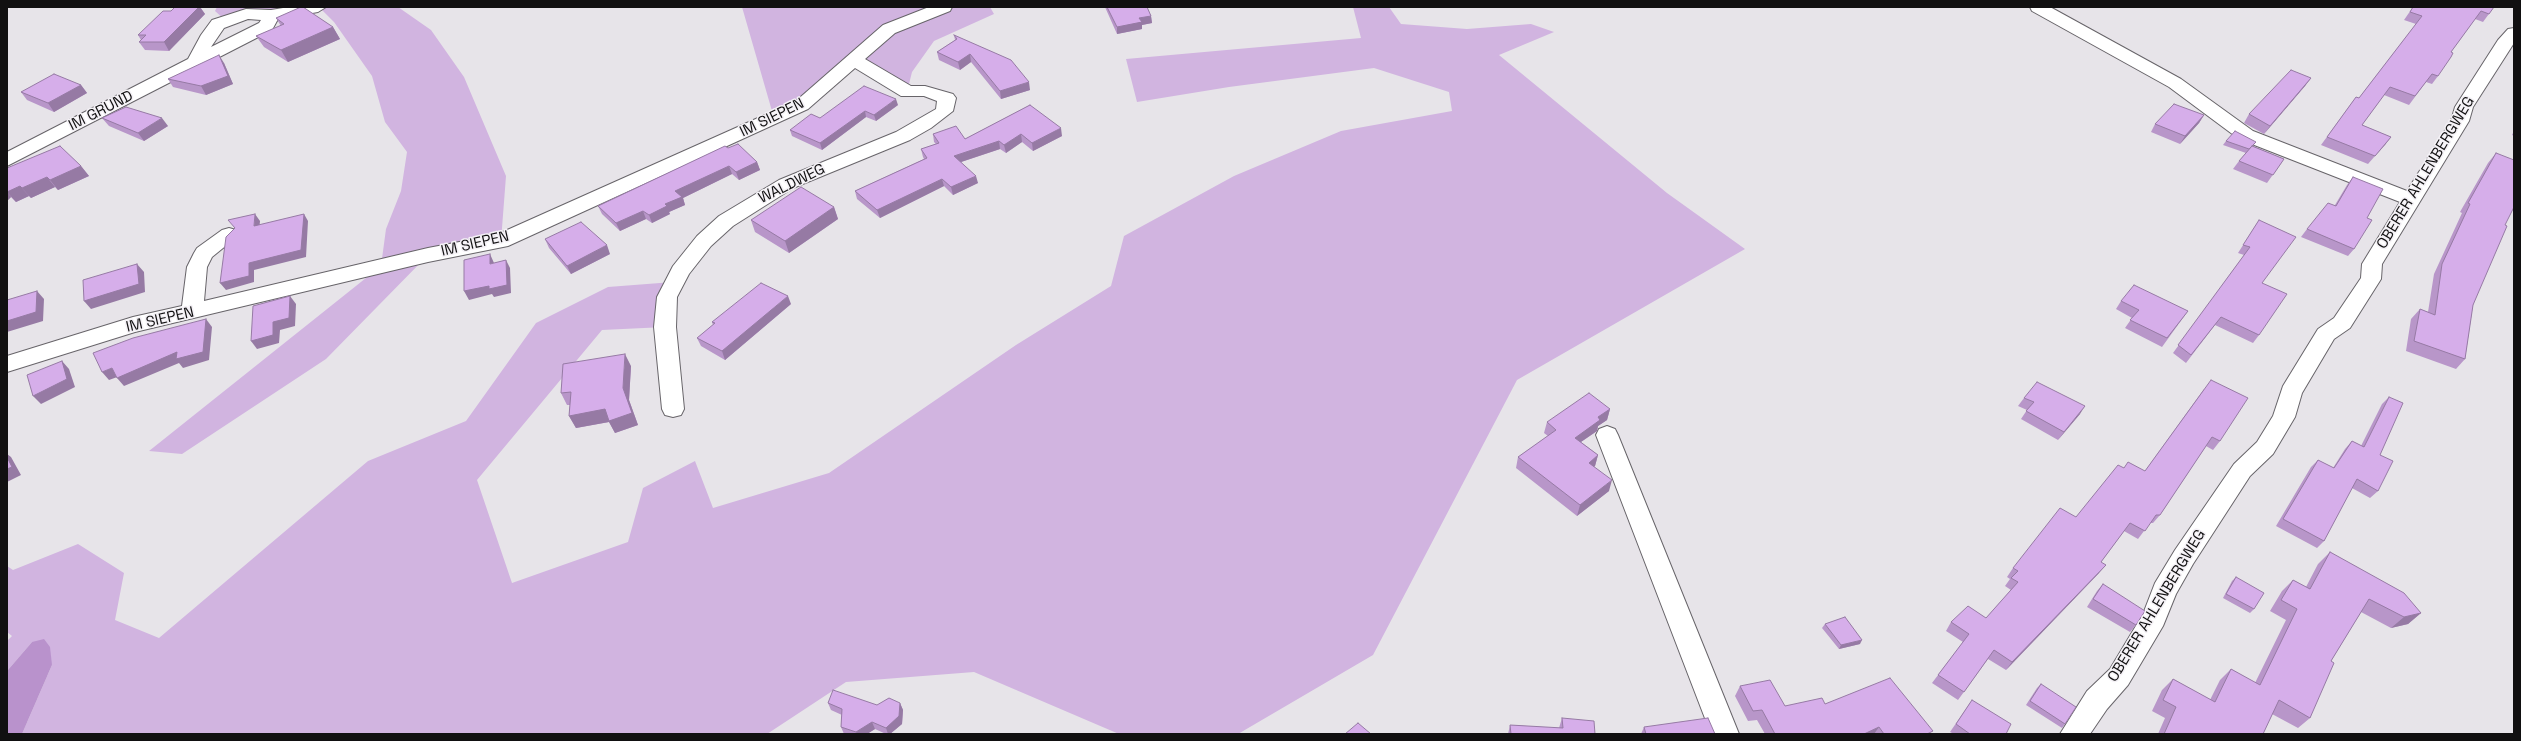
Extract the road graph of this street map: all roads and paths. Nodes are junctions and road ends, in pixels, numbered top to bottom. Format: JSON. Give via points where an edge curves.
{"nodes":[{"id":1,"x":318,"y":7,"type":"edge"},
{"id":2,"x":944,"y":7,"type":"edge"},
{"id":3,"x":2038,"y":7,"type":"edge"},
{"id":4,"x":264,"y":13,"type":"edge"},
{"id":5,"x":2514,"y":33,"type":"edge"},
{"id":6,"x":854,"y":60,"type":"junction"},
{"id":7,"x":195,"y":63,"type":"junction"},
{"id":8,"x":7,"y":160,"type":"edge"},
{"id":9,"x":2412,"y":200,"type":"junction"},
{"id":10,"x":229,"y":235,"type":"edge"},
{"id":11,"x":192,"y":312,"type":"junction"},
{"id":12,"x":7,"y":364,"type":"edge"},
{"id":13,"x":673,"y":409,"type":"dead end"},
{"id":14,"x":1607,"y":435,"type":"dead end"},
{"id":15,"x":1725,"y":734,"type":"edge"},
{"id":16,"x":2074,"y":734,"type":"edge"}],
"edges":[{"from":1,"to":4,"type":"street"},
{"from":2,"to":6,"type":"street","name":"IM SIEPEN","via":[[889,30]]},
{"from":3,"to":9,"type":"street","via":[[2175,83],[2246,134]]},
{"from":4,"to":7,"type":"street","name":"IM GRUND","via":[[266,26]]},
{"from":4,"to":7,"type":"street","via":[[220,16],[218,24],[208,34]]},
{"from":5,"to":9,"type":"street","name":"OBERER AHLENBERGWEG","via":[[2464,107],[2460,121]]},
{"from":6,"to":11,"type":"street","name":"IM SIEPEN","via":[[802,105],[502,241],[428,255]]},
{"from":6,"to":13,"type":"street","name":"WALDWEG","via":[[907,92],[926,91],[947,98],[944,111],[902,136],[786,184],[726,220],[704,241],[680,271],[667,297],[665,327]]},
{"from":7,"to":8,"type":"street","name":"IM GRUND"},
{"from":9,"to":16,"type":"street","name":"OBERER AHLENBERGWEG","via":[[2372,264],[2371,279],[2342,323],[2326,334],[2291,392],[2281,423],[2265,448],[2242,470],[2184,556],[2164,591],[2154,618],[2119,678],[2097,700]]},
{"from":10,"to":11,"type":"street","via":[[204,253],[197,267]]},
{"from":11,"to":12,"type":"street","name":"IM SIEPEN","via":[[133,325]]},
{"from":14,"to":15,"type":"street"}]}
